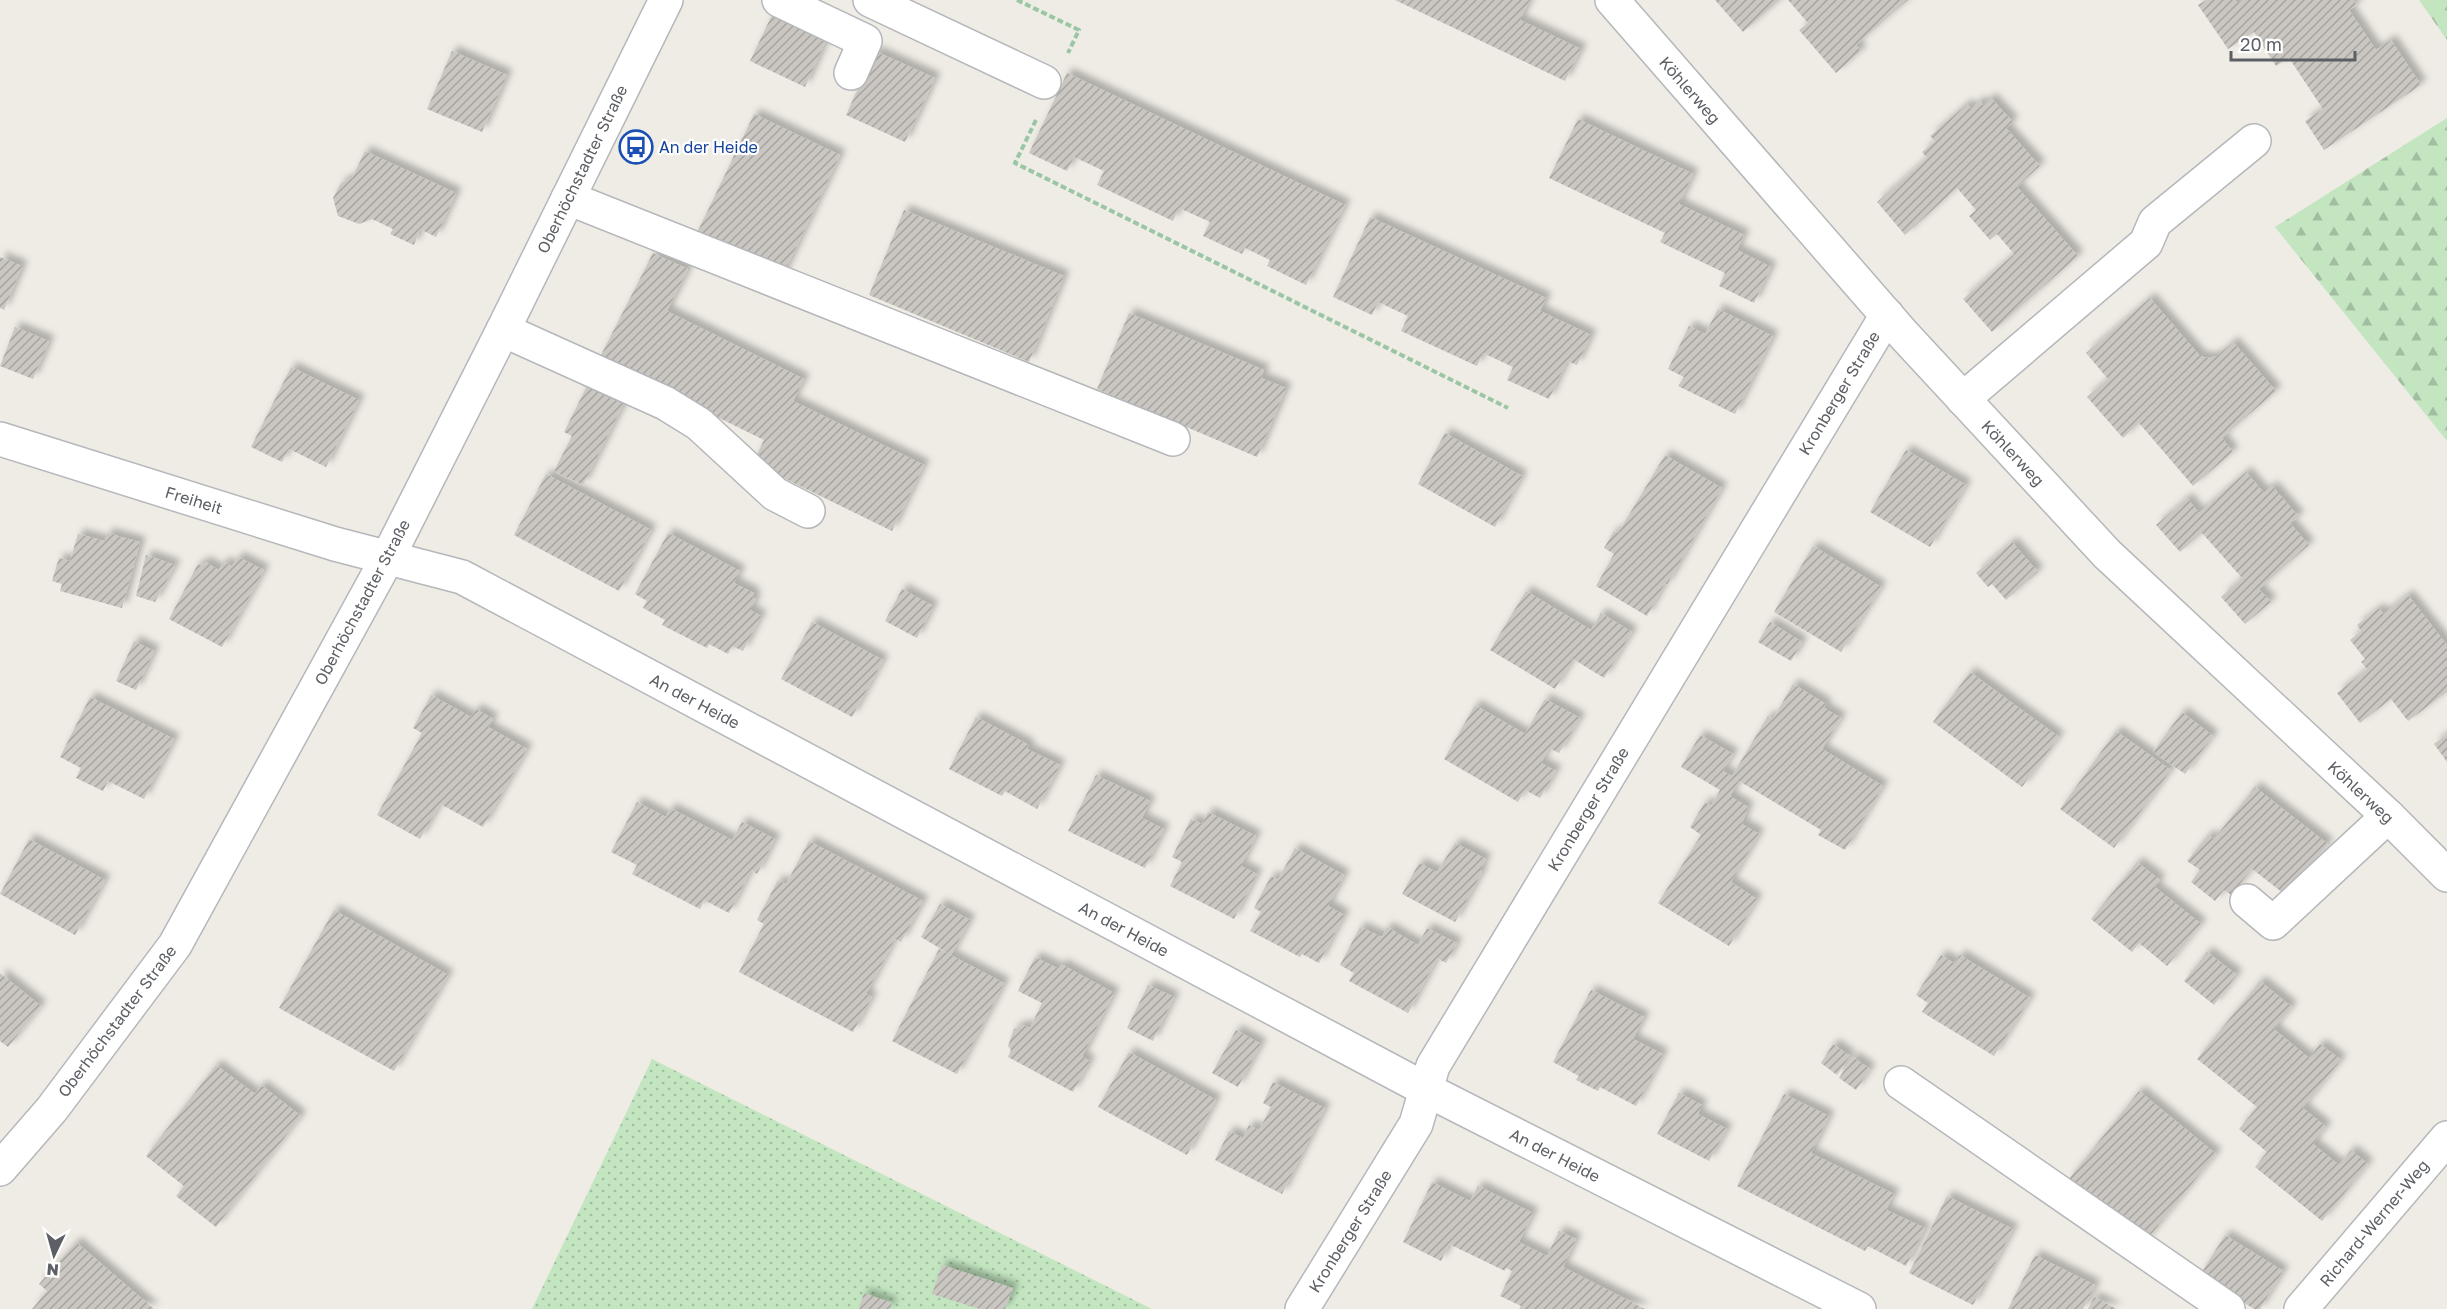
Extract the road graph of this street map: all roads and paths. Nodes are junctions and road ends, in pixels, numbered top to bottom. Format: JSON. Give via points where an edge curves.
{"nodes":[{"id":1,"x":666,"y":0,"type":"edge"},
{"id":2,"x":779,"y":0,"type":"edge"},
{"id":3,"x":870,"y":0,"type":"edge"},
{"id":4,"x":1017,"y":0,"type":"edge"},
{"id":5,"x":1612,"y":0,"type":"edge"},
{"id":6,"x":851,"y":73,"type":"dead end"},
{"id":7,"x":1048,"y":84,"type":"junction"},
{"id":8,"x":2254,"y":141,"type":"dead end"},
{"id":9,"x":568,"y":198,"type":"junction"},
{"id":10,"x":1887,"y":315,"type":"junction"},
{"id":11,"x":503,"y":330,"type":"junction"},
{"id":12,"x":1963,"y":399,"type":"junction"},
{"id":13,"x":1509,"y":408,"type":"dead end"},
{"id":14,"x":0,"y":439,"type":"edge"},
{"id":15,"x":1173,"y":439,"type":"dead end"},
{"id":16,"x":808,"y":510,"type":"dead end"},
{"id":17,"x":388,"y":557,"type":"junction"},
{"id":18,"x":2388,"y":816,"type":"junction"},
{"id":19,"x":2447,"y":875,"type":"edge"},
{"id":20,"x":2247,"y":901,"type":"dead end"},
{"id":21,"x":1900,"y":1083,"type":"dead end"},
{"id":22,"x":1425,"y":1089,"type":"junction"},
{"id":23,"x":2447,"y":1137,"type":"edge"},
{"id":24,"x":0,"y":1168,"type":"edge"},
{"id":25,"x":1302,"y":1309,"type":"edge"},
{"id":26,"x":1859,"y":1309,"type":"edge"},
{"id":27,"x":2228,"y":1309,"type":"edge"},
{"id":28,"x":2301,"y":1309,"type":"edge"}],
"edges":[{"from":1,"to":9,"type":"street","name":"Oberhöchstadter Straße"},
{"from":2,"to":6,"type":"street","via":[[865,41]]},
{"from":3,"to":7,"type":"street"},
{"from":4,"to":7,"type":"path","via":[[1079,30]]},
{"from":5,"to":10,"type":"street","name":"Köhlerweg"},
{"from":7,"to":13,"type":"path","via":[[1015,163]]},
{"from":8,"to":12,"type":"street","via":[[2155,222],[2146,243]]},
{"from":9,"to":11,"type":"street","name":"Oberhöchstadter Straße"},
{"from":9,"to":15,"type":"street"},
{"from":10,"to":12,"type":"street","name":"Köhlerweg"},
{"from":10,"to":22,"type":"street","name":"Kronberger Straße","via":[[1433,1066]]},
{"from":11,"to":16,"type":"street","via":[[665,403],[699,424],[775,494]]},
{"from":11,"to":17,"type":"street","name":"Oberhöchstadter Straße"},
{"from":12,"to":18,"type":"street","name":"Köhlerweg","via":[[2108,554]]},
{"from":14,"to":17,"type":"street","name":"Freiheit"},
{"from":17,"to":22,"type":"street","name":"An der Heide","via":[[462,577]]},
{"from":17,"to":24,"type":"street","name":"Oberhöchstadter Straße","via":[[175,945],[52,1109]]},
{"from":18,"to":19,"type":"street","name":"Köhlerweg"},
{"from":18,"to":20,"type":"street","via":[[2273,923]]},
{"from":21,"to":27,"type":"street"},
{"from":22,"to":25,"type":"street","name":"Kronberger Straße","via":[[1416,1124]]},
{"from":22,"to":26,"type":"street","name":"An der Heide"},
{"from":23,"to":28,"type":"street","name":"Richard-Werner-Weg"}]}
